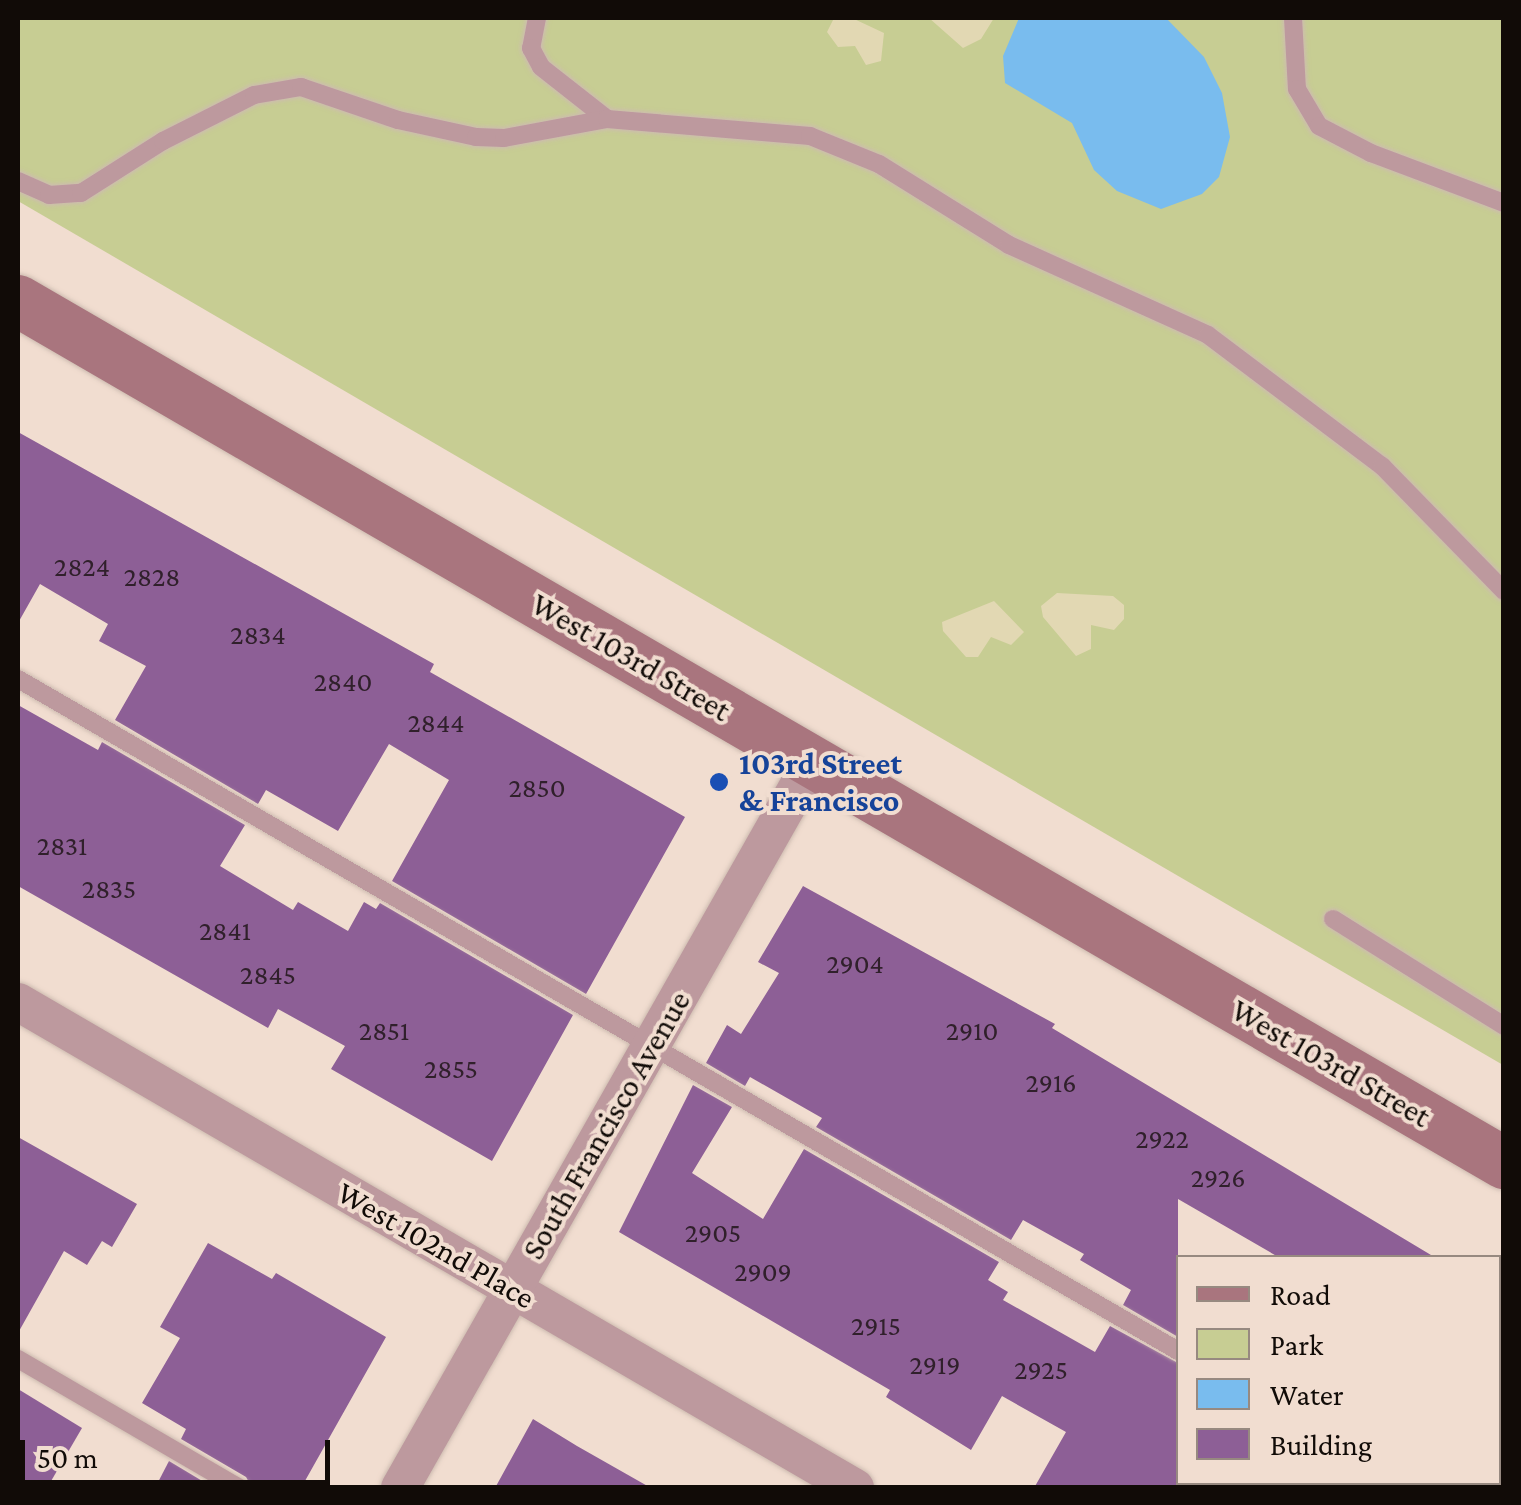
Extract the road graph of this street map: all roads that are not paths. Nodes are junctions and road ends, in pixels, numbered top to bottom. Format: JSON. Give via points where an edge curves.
{"nodes":[{"id":1,"x":538,"y":18,"type":"edge"},
{"id":2,"x":1293,"y":18,"type":"edge"},
{"id":3,"x":607,"y":119,"type":"junction"},
{"id":4,"x":18,"y":181,"type":"edge"},
{"id":5,"x":1504,"y":203,"type":"edge"},
{"id":6,"x":18,"y":301,"type":"edge"},
{"id":7,"x":1504,"y":592,"type":"edge"},
{"id":8,"x":18,"y":679,"type":"edge"},
{"id":9,"x":812,"y":762,"type":"junction"},
{"id":10,"x":1334,"y":919,"type":"dead end"},
{"id":11,"x":18,"y":1002,"type":"edge"},
{"id":12,"x":1504,"y":1026,"type":"edge"},
{"id":13,"x":651,"y":1045,"type":"junction"},
{"id":14,"x":1504,"y":1163,"type":"edge"},
{"id":15,"x":512,"y":1289,"type":"junction"},
{"id":16,"x":1176,"y":1350,"type":"edge"},
{"id":17,"x":18,"y":1360,"type":"edge"},
{"id":18,"x":240,"y":1488,"type":"edge"},
{"id":19,"x":400,"y":1488,"type":"edge"},
{"id":20,"x":855,"y":1488,"type":"edge"}],
"edges":[{"from":1,"to":3,"type":"lane","via":[[530,48],[541,67]]},
{"from":2,"to":5,"type":"lane","via":[[1297,89],[1319,126]]},
{"from":3,"to":4,"type":"lane","via":[[519,136],[476,136],[398,120],[317,89],[277,89],[163,140],[81,193],[48,195]]},
{"from":3,"to":7,"type":"lane","via":[[769,130],[843,147],[1009,245],[1174,316],[1258,370],[1382,466]]},
{"from":6,"to":9,"type":"main road","name":"West 103rd Street"},
{"from":8,"to":13,"type":"lane"},
{"from":9,"to":13,"type":"street","name":"South Francisco Avenue"},
{"from":9,"to":14,"type":"main road","name":"West 103rd Street"},
{"from":10,"to":12,"type":"lane"},
{"from":11,"to":15,"type":"street","name":"West 102nd Place"},
{"from":13,"to":15,"type":"street","name":"South Francisco Avenue"},
{"from":13,"to":16,"type":"lane"},
{"from":15,"to":19,"type":"street","name":"South Francisco Avenue"},
{"from":15,"to":20,"type":"street","name":"West 102nd Place"},
{"from":17,"to":18,"type":"lane"}]}
